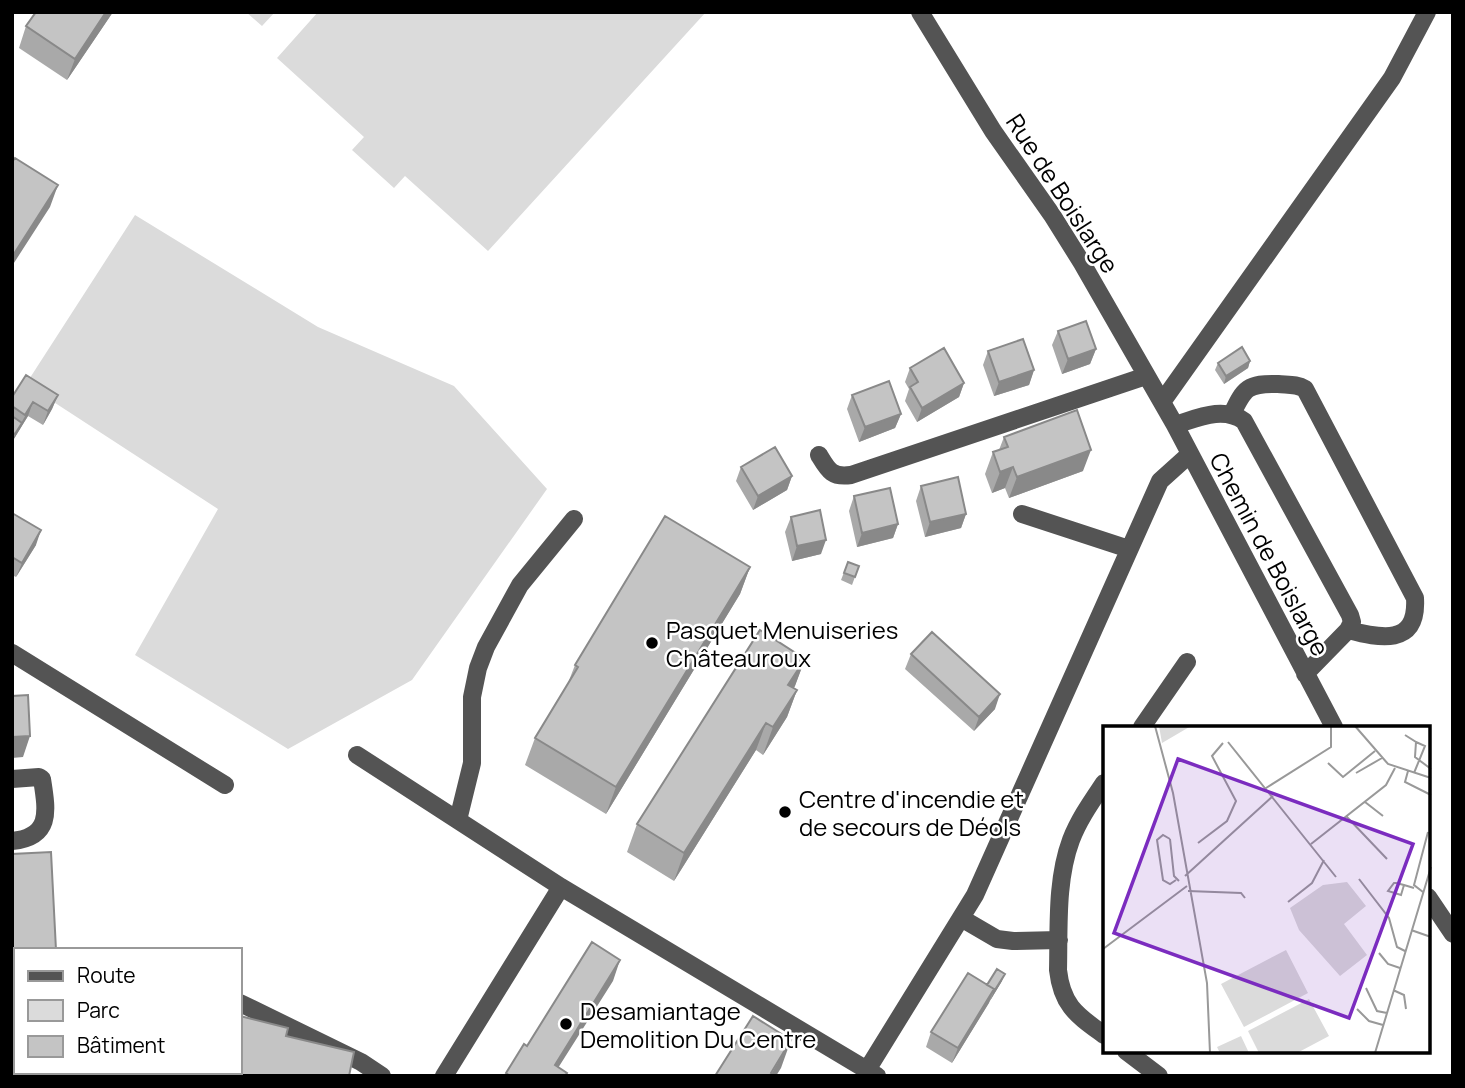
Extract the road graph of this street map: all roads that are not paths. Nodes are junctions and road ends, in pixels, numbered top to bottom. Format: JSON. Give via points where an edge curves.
{"nodes":[{"id":1,"x":920,"y":12,"type":"edge"},
{"id":2,"x":1427,"y":12,"type":"edge"},
{"id":3,"x":1146,"y":376,"type":"junction"},
{"id":4,"x":1162,"y":402,"type":"junction"},
{"id":5,"x":1232,"y":414,"type":"junction"},
{"id":6,"x":1175,"y":425,"type":"junction"},
{"id":7,"x":1190,"y":454,"type":"junction"},
{"id":8,"x":819,"y":455,"type":"dead end"},
{"id":9,"x":1023,"y":514,"type":"dead end"},
{"id":10,"x":574,"y":519,"type":"dead end"},
{"id":11,"x":1129,"y":549,"type":"junction"},
{"id":12,"x":1348,"y":630,"type":"junction"},
{"id":13,"x":12,"y":653,"type":"edge"},
{"id":14,"x":1187,"y":662,"type":"dead end"},
{"id":15,"x":1305,"y":674,"type":"junction"},
{"id":16,"x":1143,"y":726,"type":"edge"},
{"id":17,"x":1333,"y":726,"type":"edge"},
{"id":18,"x":357,"y":755,"type":"dead end"},
{"id":19,"x":12,"y":779,"type":"edge"},
{"id":20,"x":225,"y":785,"type":"dead end"},
{"id":21,"x":1103,"y":785,"type":"edge"},
{"id":22,"x":458,"y":820,"type":"junction"},
{"id":23,"x":12,"y":841,"type":"edge"},
{"id":24,"x":561,"y":887,"type":"junction"},
{"id":25,"x":1430,"y":900,"type":"edge"},
{"id":26,"x":961,"y":918,"type":"junction"},
{"id":27,"x":1453,"y":934,"type":"edge"},
{"id":28,"x":1059,"y":940,"type":"junction"},
{"id":29,"x":242,"y":1004,"type":"edge"},
{"id":30,"x":1103,"y":1034,"type":"edge"},
{"id":31,"x":1129,"y":1053,"type":"edge"},
{"id":32,"x":872,"y":1073,"type":"edge"},
{"id":33,"x":382,"y":1076,"type":"edge"},
{"id":34,"x":444,"y":1076,"type":"edge"},
{"id":35,"x":1159,"y":1076,"type":"edge"}],
"edges":[{"from":1,"to":3,"type":"street","name":"Rue de Boislarge","via":[[1082,263]]},
{"from":2,"to":4,"type":"street","via":[[1392,78]]},
{"from":3,"to":4,"type":"street","name":"Rue de Boislarge"},
{"from":3,"to":8,"type":"street","via":[[851,475],[830,473]]},
{"from":4,"to":6,"type":"street","name":"Chemin de Boislarge"},
{"from":5,"to":6,"type":"street"},
{"from":5,"to":12,"type":"street","via":[[1251,430],[1351,617]]},
{"from":5,"to":12,"type":"street","via":[[1244,392],[1258,383],[1305,389],[1415,598],[1413,618],[1396,636],[1379,638]]},
{"from":6,"to":7,"type":"street","name":"Chemin de Boislarge"},
{"from":7,"to":11,"type":"street","via":[[1160,481]]},
{"from":7,"to":15,"type":"street","name":"Chemin de Boislarge"},
{"from":9,"to":11,"type":"street"},
{"from":10,"to":22,"type":"street","via":[[520,585],[482,658],[472,697],[472,764]]},
{"from":11,"to":26,"type":"street"},
{"from":12,"to":15,"type":"street"},
{"from":13,"to":20,"type":"street"},
{"from":14,"to":16,"type":"street"},
{"from":15,"to":17,"type":"street","name":"Chemin de Boislarge"},
{"from":18,"to":22,"type":"street"},
{"from":19,"to":23,"type":"street","via":[[41,778],[44,819],[36,833]]},
{"from":21,"to":28,"type":"street","via":[[1071,840],[1064,866]]},
{"from":22,"to":24,"type":"street"},
{"from":24,"to":32,"type":"street"},
{"from":24,"to":34,"type":"street"},
{"from":25,"to":27,"type":"street"},
{"from":26,"to":28,"type":"street","via":[[997,939]]},
{"from":26,"to":32,"type":"street"},
{"from":28,"to":30,"type":"street","via":[[1063,995],[1078,1015]]},
{"from":29,"to":33,"type":"street"},
{"from":31,"to":35,"type":"street"}]}
